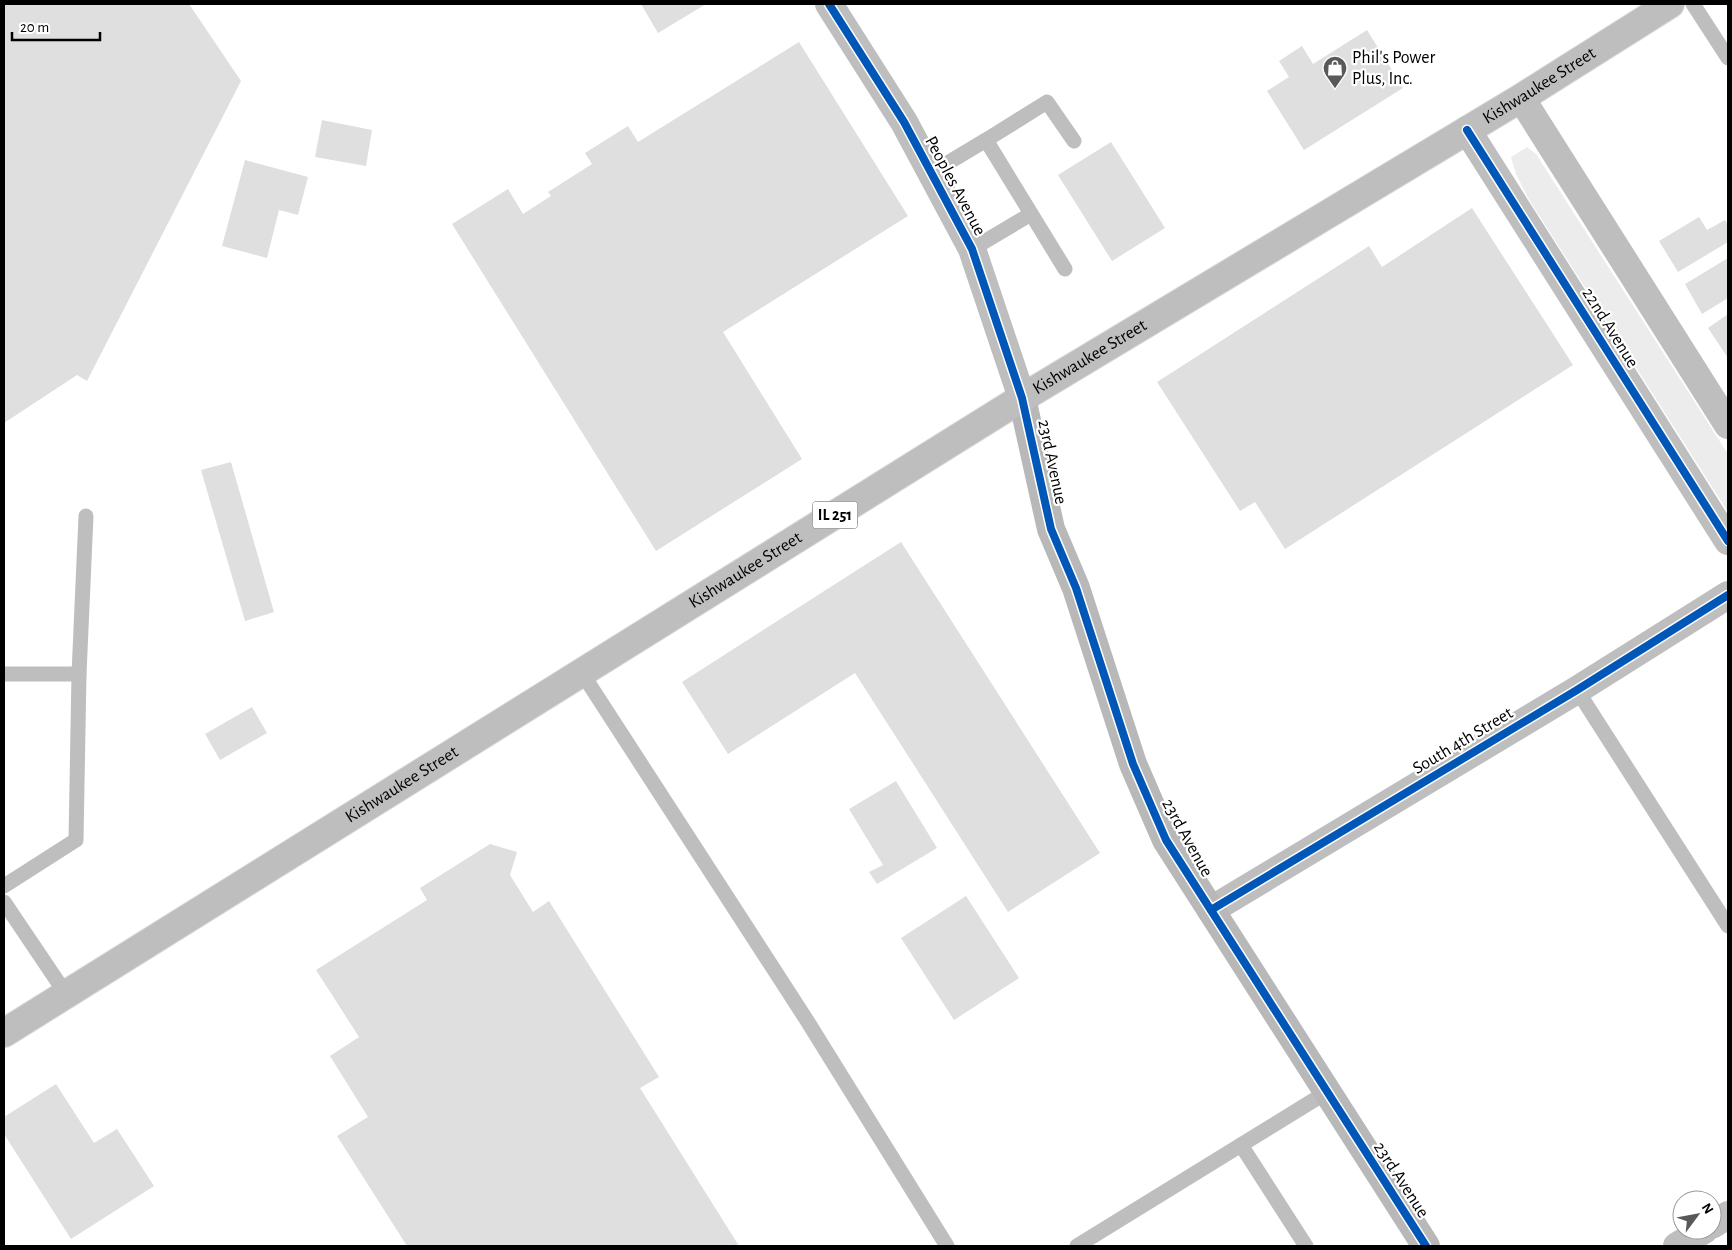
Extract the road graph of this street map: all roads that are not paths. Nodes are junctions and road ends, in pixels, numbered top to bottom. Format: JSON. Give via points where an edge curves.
{"nodes":[{"id":1,"x":829,"y":4,"type":"edge"},
{"id":2,"x":1670,"y":4,"type":"edge"},
{"id":3,"x":1693,"y":4,"type":"edge"},
{"id":4,"x":1728,"y":58,"type":"edge"},
{"id":5,"x":1521,"y":98,"type":"junction"},
{"id":6,"x":1467,"y":130,"type":"junction"},
{"id":7,"x":986,"y":140,"type":"junction"},
{"id":8,"x":1074,"y":142,"type":"dead end"},
{"id":9,"x":932,"y":174,"type":"junction"},
{"id":10,"x":1031,"y":214,"type":"junction"},
{"id":11,"x":972,"y":249,"type":"junction"},
{"id":12,"x":1065,"y":269,"type":"dead end"},
{"id":13,"x":1022,"y":398,"type":"junction"},
{"id":14,"x":1728,"y":424,"type":"edge"},
{"id":15,"x":86,"y":516,"type":"dead end"},
{"id":16,"x":1728,"y":541,"type":"edge"},
{"id":17,"x":1728,"y":595,"type":"edge"},
{"id":18,"x":582,"y":672,"type":"junction"},
{"id":19,"x":4,"y":674,"type":"edge"},
{"id":20,"x":79,"y":674,"type":"junction"},
{"id":21,"x":1577,"y":690,"type":"junction"},
{"id":22,"x":4,"y":886,"type":"edge"},
{"id":23,"x":4,"y":902,"type":"edge"},
{"id":24,"x":1211,"y":910,"type":"junction"},
{"id":25,"x":1728,"y":926,"type":"edge"},
{"id":26,"x":66,"y":994,"type":"junction"},
{"id":27,"x":4,"y":1033,"type":"edge"},
{"id":28,"x":1327,"y":1092,"type":"junction"},
{"id":29,"x":1241,"y":1145,"type":"junction"},
{"id":30,"x":947,"y":1246,"type":"edge"},
{"id":31,"x":1077,"y":1246,"type":"edge"},
{"id":32,"x":1306,"y":1246,"type":"edge"},
{"id":33,"x":1426,"y":1246,"type":"edge"}],
"edges":[{"from":1,"to":9,"type":"street","name":"Peoples Avenue","via":[[904,122]]},
{"from":2,"to":5,"type":"street","name":"Kishwaukee Street","number":"IL 251"},
{"from":3,"to":4,"type":"lane"},
{"from":5,"to":6,"type":"street","name":"Kishwaukee Street","number":"IL 251"},
{"from":5,"to":14,"type":"street"},
{"from":6,"to":13,"type":"street","name":"Kishwaukee Street","number":"IL 251"},
{"from":6,"to":16,"type":"street","name":"22nd Avenue"},
{"from":7,"to":8,"type":"lane","via":[[1047,102]]},
{"from":7,"to":9,"type":"lane"},
{"from":7,"to":10,"type":"lane"},
{"from":9,"to":11,"type":"street","name":"Peoples Avenue"},
{"from":10,"to":11,"type":"lane"},
{"from":10,"to":12,"type":"lane"},
{"from":11,"to":13,"type":"street","name":"Peoples Avenue"},
{"from":13,"to":18,"type":"street","name":"Kishwaukee Street","number":"IL 251"},
{"from":13,"to":24,"type":"street","name":"23rd Avenue","via":[[1051,529],[1076,588],[1132,764],[1166,840]]},
{"from":15,"to":20,"type":"lane"},
{"from":17,"to":21,"type":"street","name":"South 4th Street"},
{"from":18,"to":26,"type":"street","name":"Kishwaukee Street","number":"IL 251"},
{"from":18,"to":30,"type":"lane"},
{"from":19,"to":20,"type":"lane"},
{"from":20,"to":22,"type":"lane","via":[[76,840]]},
{"from":21,"to":24,"type":"street","name":"South 4th Street"},
{"from":21,"to":25,"type":"lane"},
{"from":23,"to":26,"type":"lane"},
{"from":24,"to":28,"type":"street","name":"23rd Avenue"},
{"from":26,"to":27,"type":"street","name":"Kishwaukee Street","number":"IL 251"},
{"from":28,"to":29,"type":"lane"},
{"from":28,"to":33,"type":"street","name":"23rd Avenue"},
{"from":29,"to":31,"type":"lane"},
{"from":29,"to":32,"type":"lane"}]}
